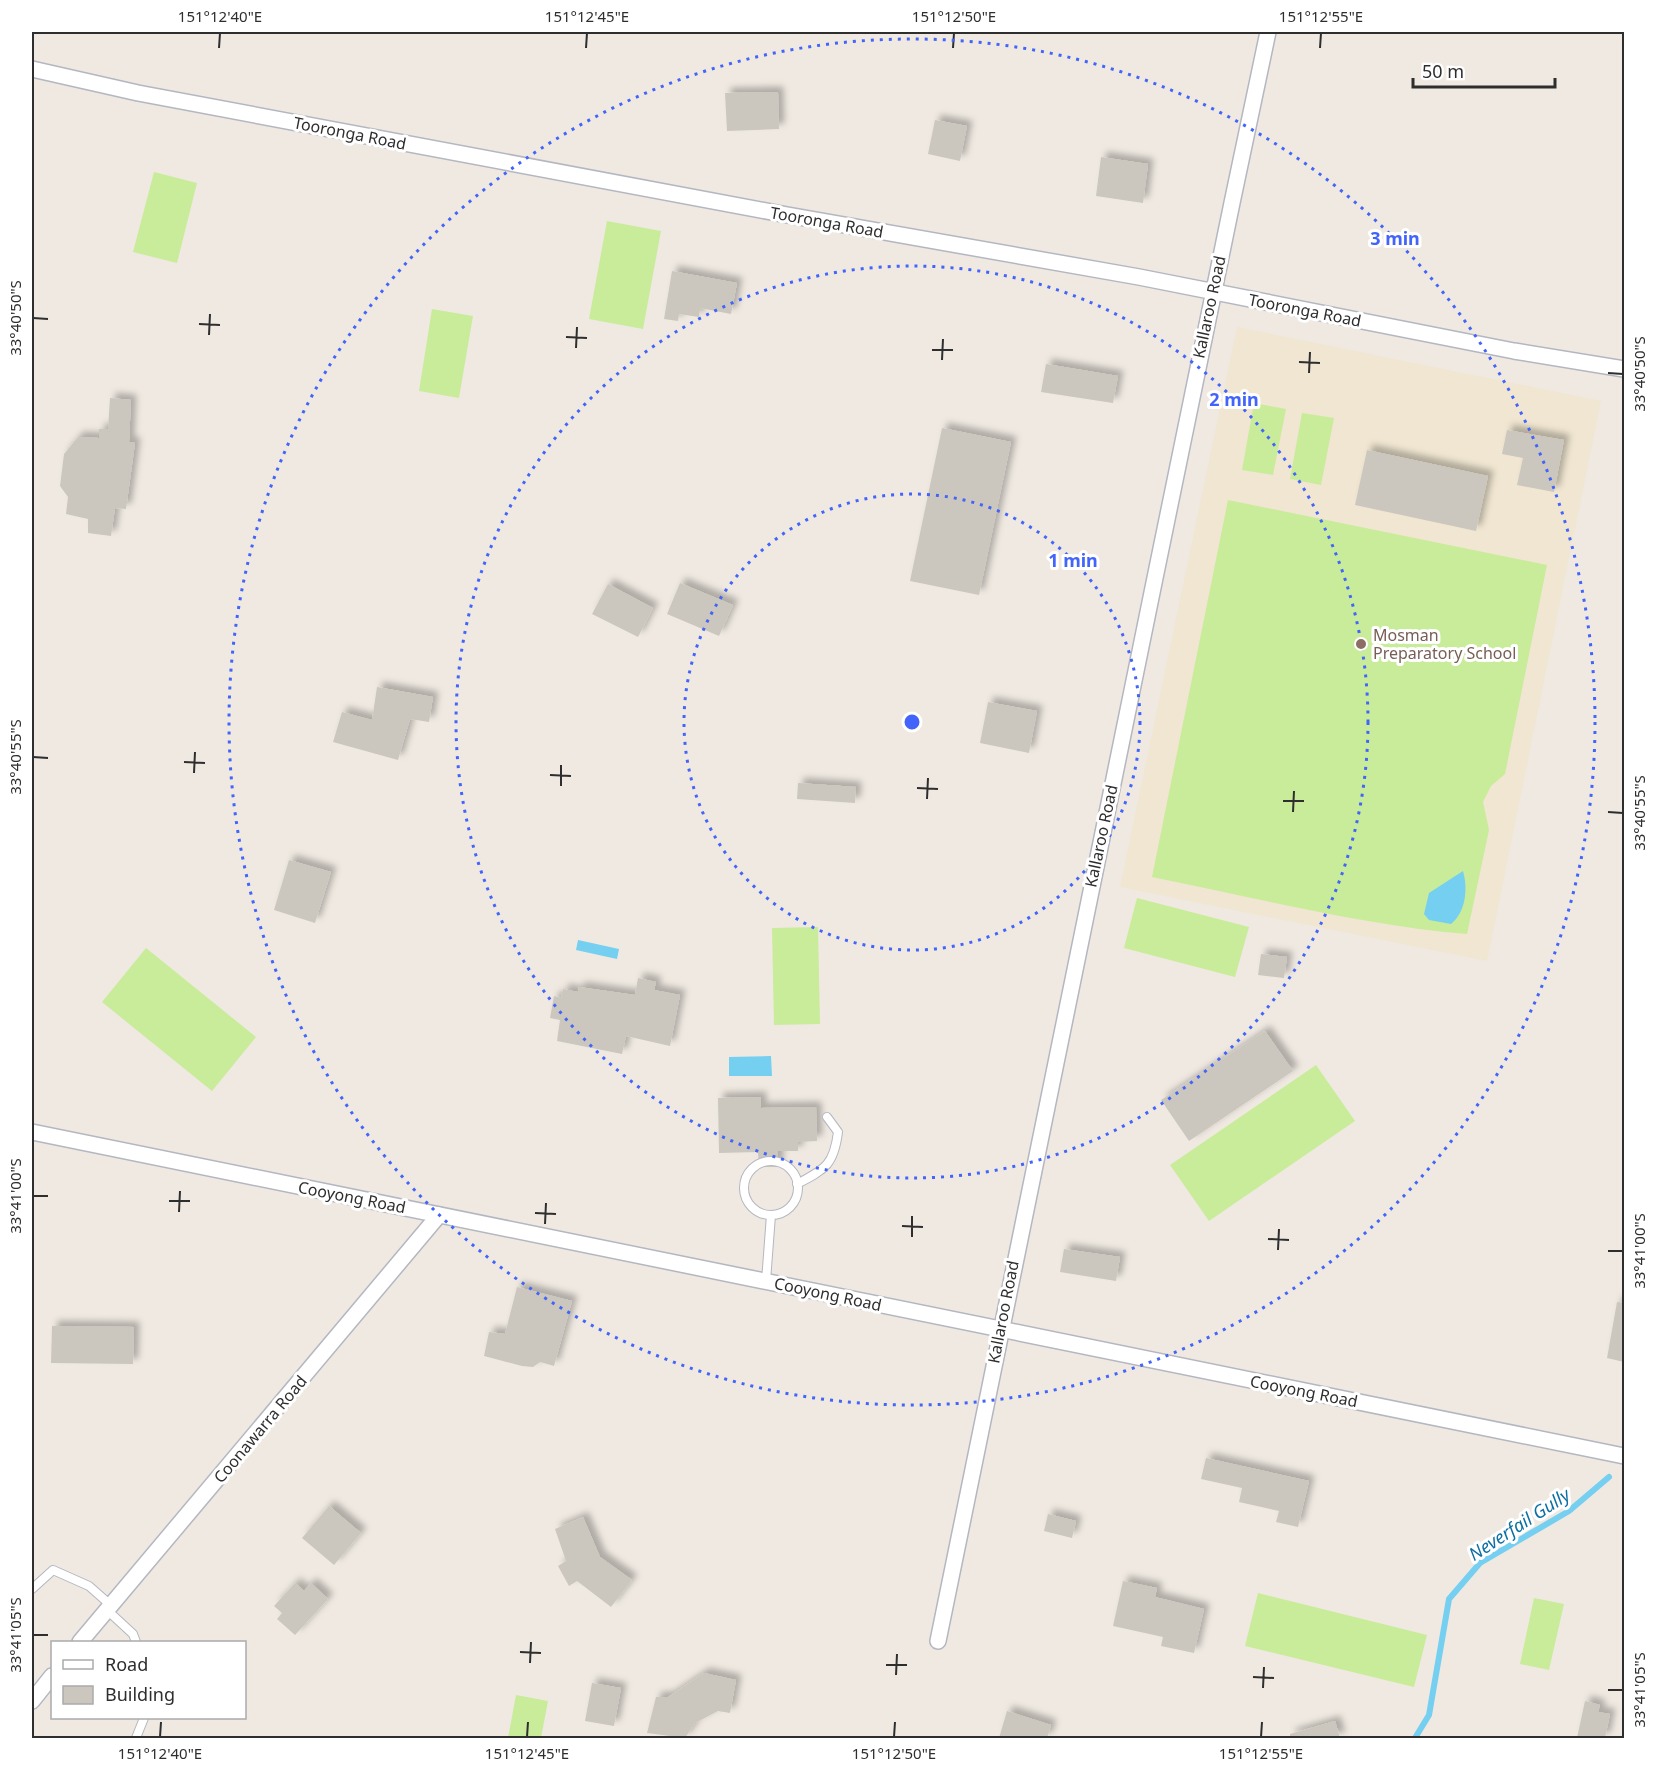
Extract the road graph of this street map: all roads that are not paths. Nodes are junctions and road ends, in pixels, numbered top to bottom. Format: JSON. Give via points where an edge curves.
{"nodes":[{"id":1,"x":1268,"y":32,"type":"edge"},
{"id":2,"x":32,"y":69,"type":"edge"},
{"id":3,"x":1212,"y":292,"type":"junction"},
{"id":4,"x":1624,"y":369,"type":"edge"},
{"id":5,"x":827,"y":1117,"type":"dead end"},
{"id":6,"x":32,"y":1132,"type":"edge"},
{"id":7,"x":797,"y":1184,"type":"junction"},
{"id":8,"x":439,"y":1215,"type":"junction"},
{"id":9,"x":771,"y":1215,"type":"junction"},
{"id":10,"x":766,"y":1281,"type":"junction"},
{"id":11,"x":1000,"y":1329,"type":"junction"},
{"id":12,"x":1624,"y":1456,"type":"edge"},
{"id":13,"x":32,"y":1589,"type":"edge"},
{"id":14,"x":111,"y":1606,"type":"junction"},
{"id":15,"x":81,"y":1641,"type":"edge"},
{"id":16,"x":136,"y":1641,"type":"edge"},
{"id":17,"x":938,"y":1641,"type":"dead end"},
{"id":18,"x":51,"y":1677,"type":"edge"},
{"id":19,"x":32,"y":1701,"type":"edge"},
{"id":20,"x":144,"y":1719,"type":"edge"},
{"id":21,"x":136,"y":1738,"type":"edge"}],
"edges":[{"from":1,"to":3,"type":"street","name":"Kallaroo Road"},
{"from":2,"to":3,"type":"street","name":"Tooronga Road","via":[[138,93]]},
{"from":3,"to":4,"type":"street","name":"Tooronga Road"},
{"from":3,"to":11,"type":"street","name":"Kallaroo Road"},
{"from":5,"to":7,"type":"lane","via":[[837,1132],[835,1152],[828,1167]]},
{"from":6,"to":8,"type":"street","name":"Cooyong Road"},
{"from":7,"to":9,"type":"lane","via":[[795,1199],[789,1207]]},
{"from":7,"to":9,"type":"lane","via":[[792,1171],[777,1161],[763,1162],[750,1170],[744,1194],[757,1211]]},
{"from":8,"to":10,"type":"street","name":"Cooyong Road"},
{"from":8,"to":14,"type":"street","name":"Coonawarra Road"},
{"from":9,"to":10,"type":"lane"},
{"from":10,"to":11,"type":"street","name":"Cooyong Road"},
{"from":11,"to":12,"type":"street","name":"Cooyong Road"},
{"from":11,"to":17,"type":"street","name":"Kallaroo Road"},
{"from":13,"to":14,"type":"lane","via":[[54,1570],[89,1586]]},
{"from":14,"to":15,"type":"street","name":"Coonawarra Road"},
{"from":14,"to":16,"type":"lane"},
{"from":18,"to":19,"type":"street"},
{"from":20,"to":21,"type":"lane"}]}
